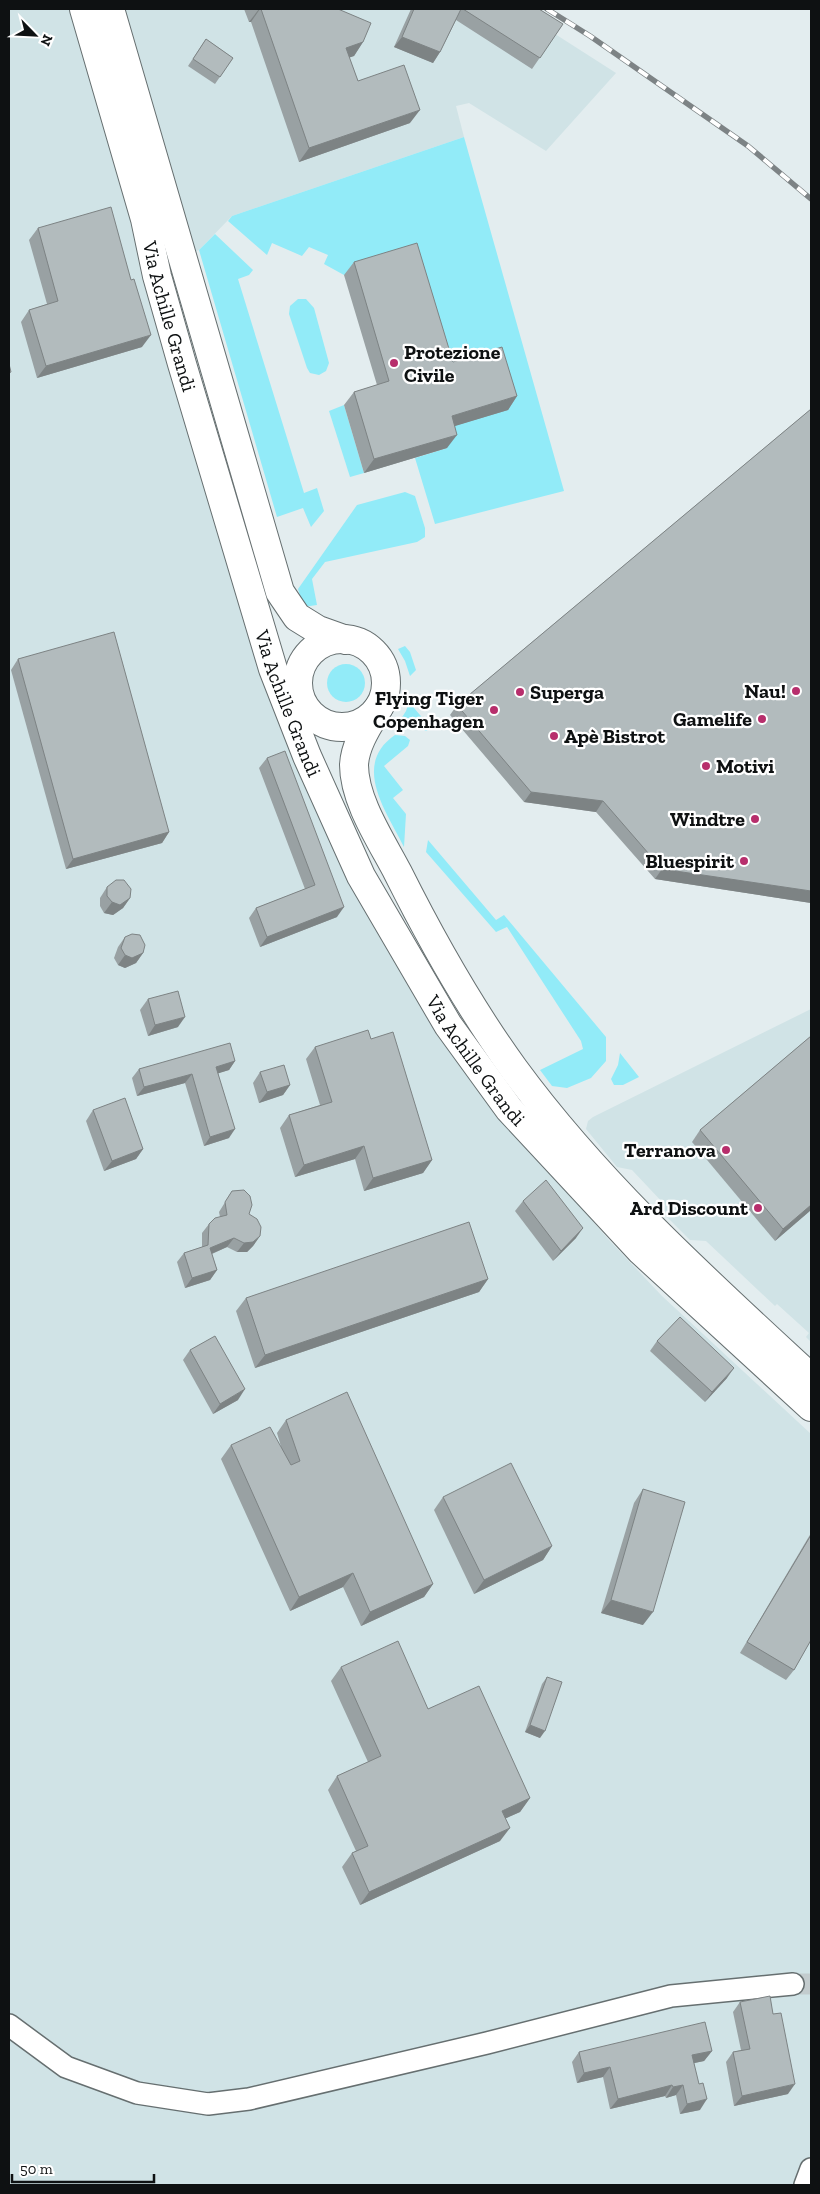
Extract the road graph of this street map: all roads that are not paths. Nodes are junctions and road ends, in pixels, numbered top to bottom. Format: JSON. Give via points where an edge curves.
{"nodes":[{"id":1,"x":84,"y":9,"type":"edge"},
{"id":2,"x":110,"y":9,"type":"edge"},
{"id":3,"x":145,"y":219,"type":"junction"},
{"id":4,"x":346,"y":640,"type":"junction"},
{"id":5,"x":299,"y":690,"type":"junction"},
{"id":6,"x":379,"y":707,"type":"junction"},
{"id":7,"x":538,"y":1139,"type":"junction"},
{"id":8,"x":811,"y":1378,"type":"edge"},
{"id":9,"x":811,"y":1407,"type":"edge"},
{"id":10,"x":793,"y":1984,"type":"tunnel mouth"},
{"id":11,"x":9,"y":2025,"type":"edge"},
{"id":12,"x":811,"y":2169,"type":"edge"},
{"id":13,"x":805,"y":2185,"type":"edge"}],
"edges":[{"from":1,"to":3,"type":"main road","name":"Via Achille Grandi"},
{"from":2,"to":4,"type":"main road","name":"Via Achille Grandi","via":[[280,592],[297,617],[318,630]]},
{"from":3,"to":5,"type":"main road","name":"Via Achille Grandi","via":[[172,286],[286,666]]},
{"from":3,"to":7,"type":"main road","name":"Via Achille Grandi","via":[[157,276],[273,669],[307,756],[361,876],[448,1025],[509,1109]]},
{"from":4,"to":5,"type":"main road","via":[[333,640],[311,652],[299,674]]},
{"from":4,"to":6,"type":"main road","via":[[366,646],[380,661],[386,682]]},
{"from":5,"to":6,"type":"main road","via":[[305,707],[314,718],[327,725],[356,725]]},
{"from":5,"to":7,"type":"main road","name":"Via Achille Grandi","via":[[304,722],[363,854],[444,997]]},
{"from":6,"to":8,"type":"main road","name":"Via Achille Grandi","via":[[361,740],[354,762],[356,784],[412,901],[467,1000],[514,1069],[602,1176],[667,1244]]},
{"from":7,"to":9,"type":"main road","name":"Via Achille Grandi","via":[[640,1251]]},
{"from":10,"to":11,"type":"street","via":[[671,1996],[249,2099],[208,2104],[137,2093],[66,2067]]},
{"from":12,"to":13,"type":"street"}]}
